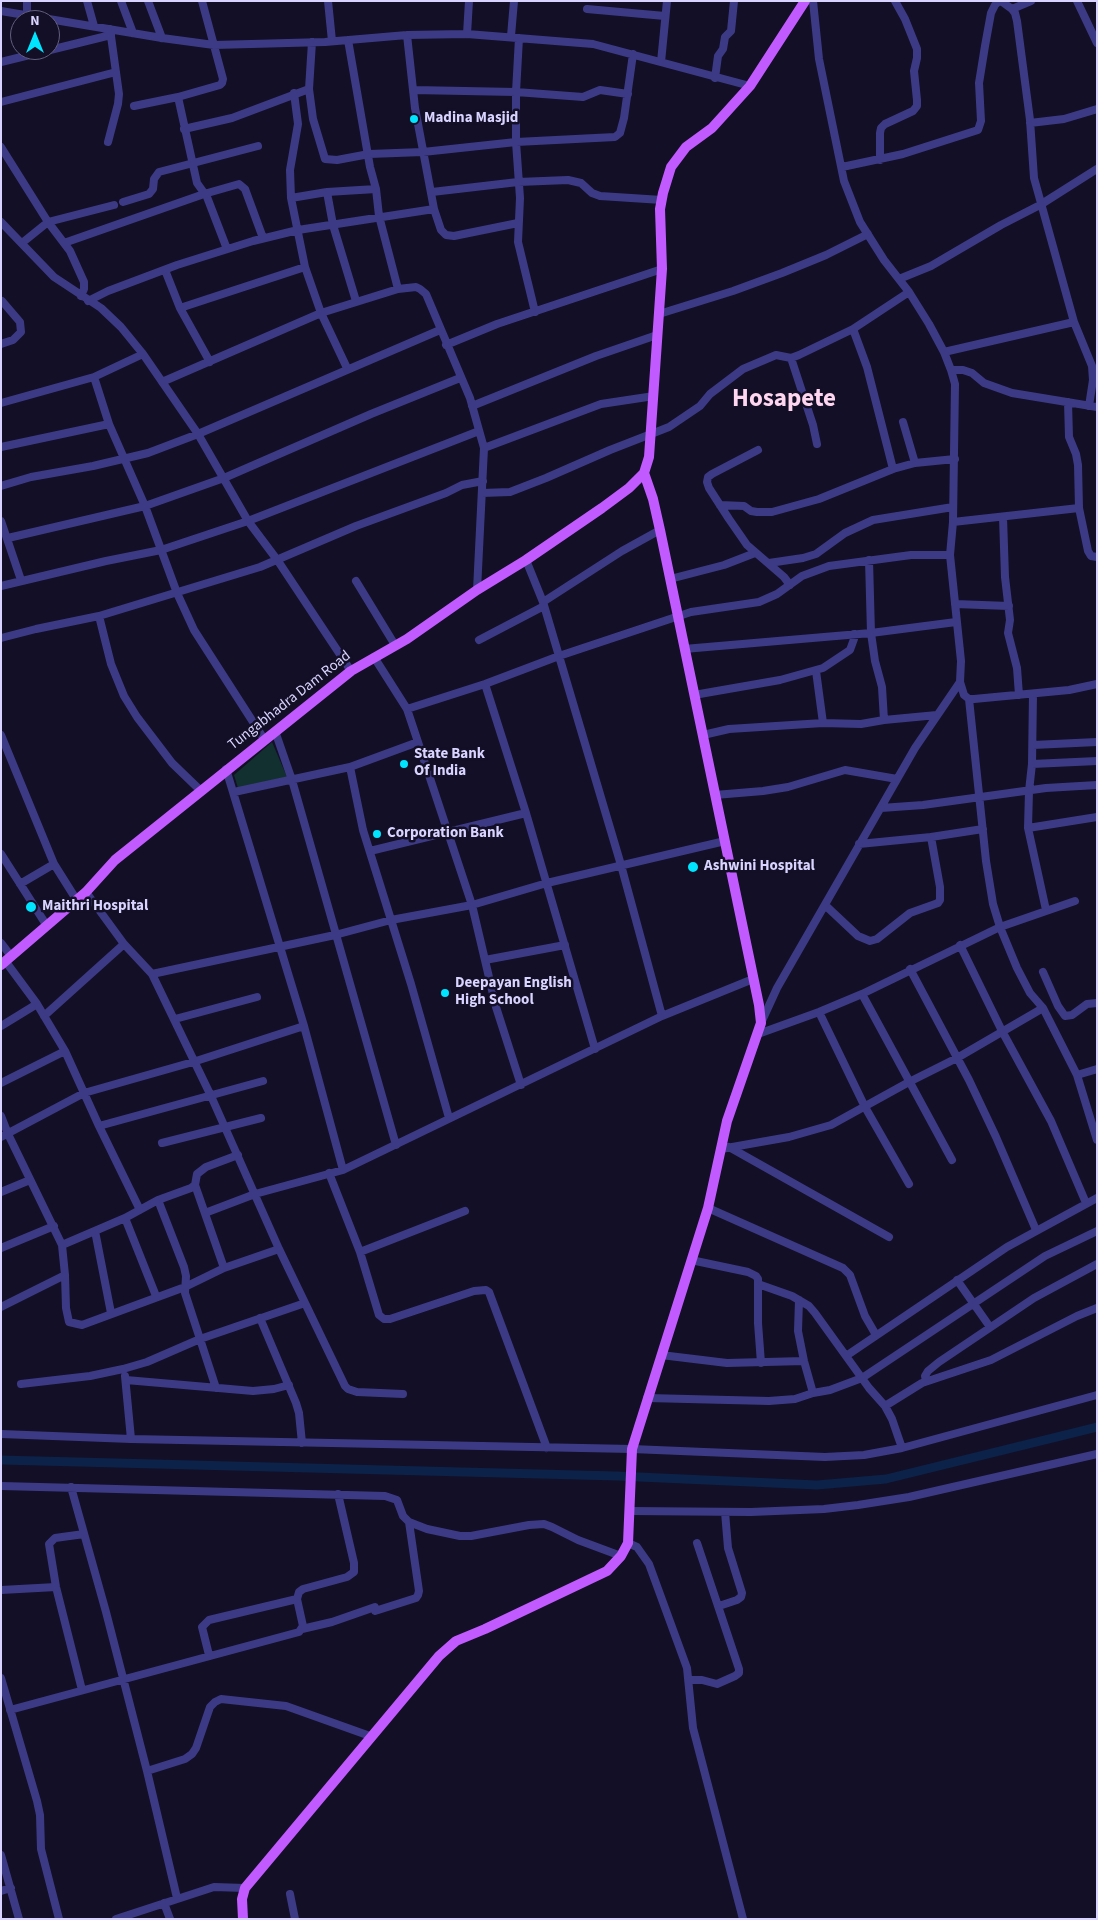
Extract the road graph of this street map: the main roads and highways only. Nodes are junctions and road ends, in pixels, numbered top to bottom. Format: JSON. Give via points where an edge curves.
{"nodes":[{"id":1,"x":805,"y":1,"type":"edge"},
{"id":2,"x":644,"y":473,"type":"junction"},
{"id":3,"x":6,"y":961,"type":"edge"},
{"id":4,"x":243,"y":1919,"type":"edge"}],
"edges":[{"from":1,"to":2,"type":"main road","via":[[750,86],[712,128],[686,147],[671,167],[660,217],[662,269],[654,396]]},
{"from":2,"to":3,"type":"main road","name":"Tungabhadra Dam Road","via":[[602,508],[526,560],[351,671],[115,860],[86,892]]},
{"from":2,"to":4,"type":"main road","via":[[660,530],[761,1023],[727,1121],[725,1148],[708,1208],[646,1398],[632,1452],[628,1543],[607,1571],[456,1641],[439,1656],[245,1888]]}]}
